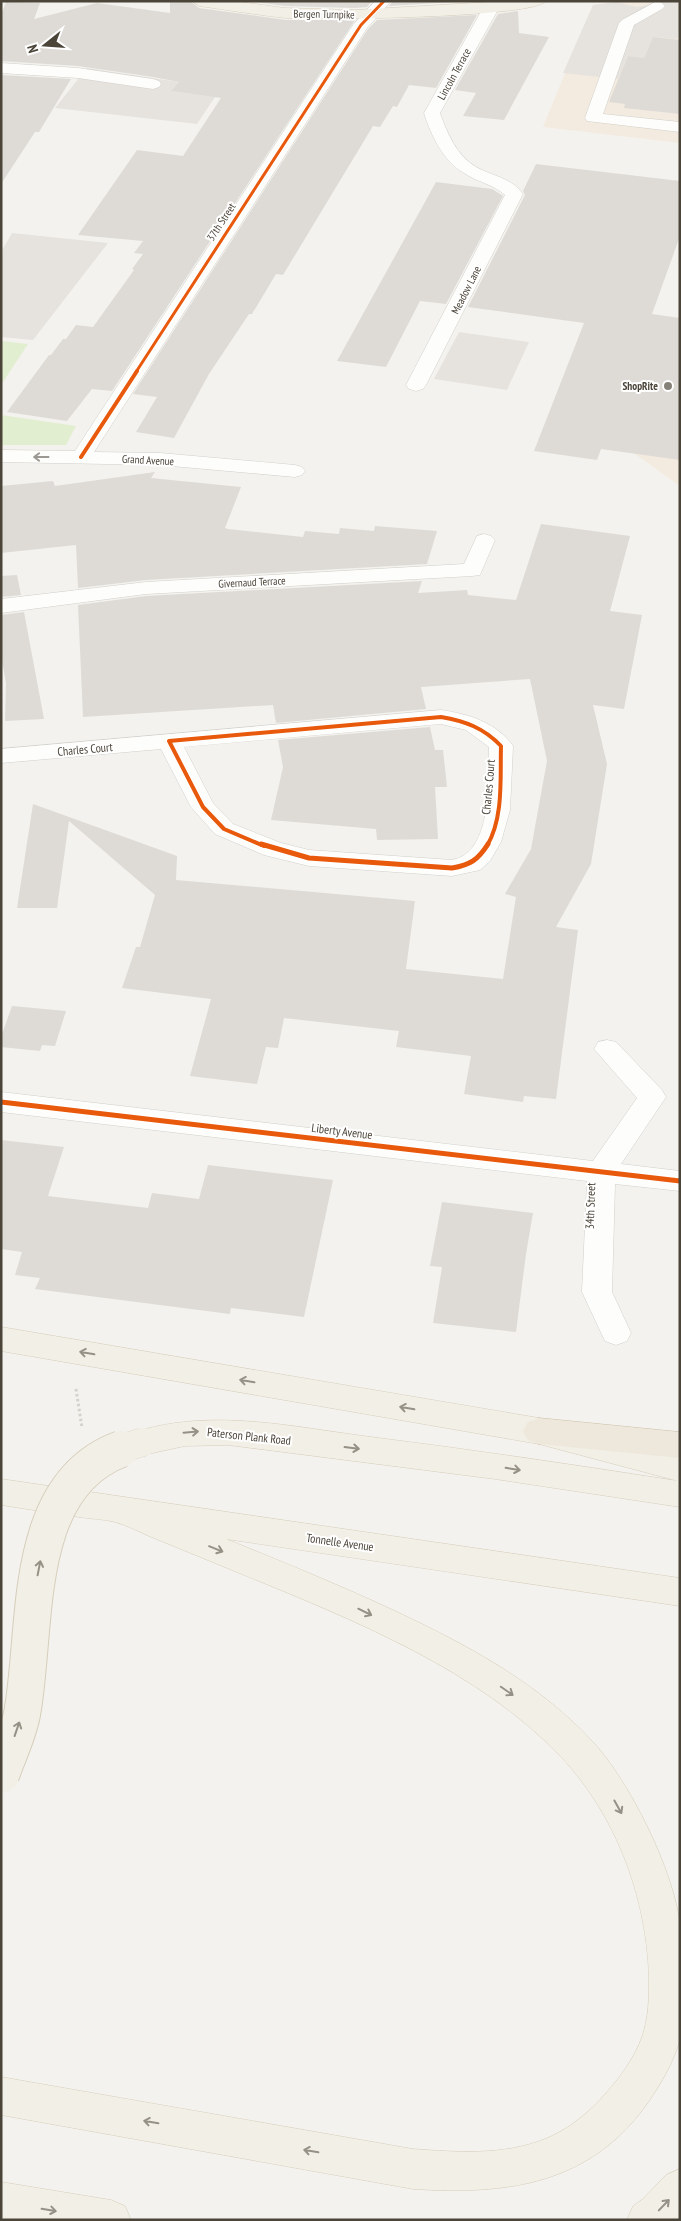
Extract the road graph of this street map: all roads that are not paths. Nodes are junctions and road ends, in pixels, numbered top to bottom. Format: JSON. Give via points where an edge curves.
{"nodes":[{"id":1,"x":199,"y":1,"type":"edge"},
{"id":2,"x":384,"y":1,"type":"edge"},
{"id":3,"x":539,"y":1,"type":"edge"},
{"id":4,"x":654,"y":4,"type":"edge"},
{"id":5,"x":490,"y":8,"type":"junction"},
{"id":6,"x":673,"y":11,"type":"dead end"},
{"id":7,"x":370,"y":15,"type":"junction"},
{"id":8,"x":1,"y":68,"type":"edge"},
{"id":9,"x":153,"y":84,"type":"dead end"},
{"id":10,"x":680,"y":127,"type":"edge"},
{"id":11,"x":514,"y":194,"type":"joint"},
{"id":12,"x":416,"y":385,"type":"dead end"},
{"id":13,"x":1,"y":456,"type":"edge"},
{"id":14,"x":81,"y":457,"type":"junction"},
{"id":15,"x":295,"y":470,"type":"dead end"},
{"id":16,"x":484,"y":540,"type":"dead end"},
{"id":17,"x":1,"y":606,"type":"edge"},
{"id":18,"x":169,"y":741,"type":"junction"},
{"id":19,"x":1,"y":756,"type":"edge"},
{"id":20,"x":607,"y":1049,"type":"dead end"},
{"id":21,"x":1,"y":1102,"type":"edge"},
{"id":22,"x":601,"y":1171,"type":"junction"},
{"id":23,"x":680,"y":1181,"type":"edge"},
{"id":24,"x":616,"y":1333,"type":"dead end"},
{"id":25,"x":1,"y":1339,"type":"edge"},
{"id":26,"x":539,"y":1431,"type":"junction"},
{"id":27,"x":680,"y":1445,"type":"edge"},
{"id":28,"x":680,"y":1468,"type":"edge"},
{"id":29,"x":1,"y":1492,"type":"edge"},
{"id":30,"x":680,"y":1494,"type":"edge"},
{"id":31,"x":122,"y":1511,"type":"junction"},
{"id":32,"x":680,"y":1592,"type":"edge"},
{"id":33,"x":1,"y":1775,"type":"edge"},
{"id":34,"x":1,"y":2096,"type":"edge"},
{"id":35,"x":680,"y":2189,"type":"edge"},
{"id":36,"x":1,"y":2202,"type":"edge"},
{"id":37,"x":111,"y":2220,"type":"edge"},
{"id":38,"x":647,"y":2220,"type":"edge"}],
"edges":[{"from":1,"to":7,"type":"main road","name":"Bergen Turnpike","via":[[290,13]]},
{"from":2,"to":7,"type":"street","name":"37th Street"},
{"from":3,"to":5,"type":"main road","name":"Bergen Turnpike"},
{"from":4,"to":6,"type":"street"},
{"from":4,"to":10,"type":"street","via":[[627,23],[593,118]]},
{"from":5,"to":7,"type":"main road","name":"Bergen Turnpike"},
{"from":5,"to":11,"type":"street","name":"Lincoln Terrace","via":[[432,113],[442,137],[460,161],[469,169],[506,185]]},
{"from":7,"to":14,"type":"street","name":"37th Street"},
{"from":8,"to":9,"type":"street"},
{"from":11,"to":12,"type":"street","name":"Meadow Lane"},
{"from":14,"to":13,"type":"street","name":"Grand Avenue","one_way":true},
{"from":14,"to":15,"type":"street","name":"Grand Avenue","via":[[160,459]]},
{"from":16,"to":17,"type":"street","name":"Givernaud Terrace","via":[[472,570],[146,588]]},
{"from":18,"to":18,"type":"street","name":"Charles Court","via":[[203,807],[224,829],[273,849],[309,858],[452,868],[471,864],[487,848],[499,800],[501,746],[492,735],[475,724],[441,717]]},
{"from":18,"to":19,"type":"street","name":"Charles Court"},
{"from":20,"to":22,"type":"street","name":"34th Street","via":[[652,1097]]},
{"from":21,"to":22,"type":"street","name":"Liberty Avenue"},
{"from":22,"to":23,"type":"street","name":"Liberty Avenue"},
{"from":22,"to":24,"type":"street","name":"34th Street","via":[[597,1292]]},
{"from":26,"to":25,"type":"main road","one_way":true},
{"from":26,"to":27,"type":"highway"},
{"from":26,"to":28,"type":"main road"},
{"from":29,"to":31,"type":"main road","name":"Tonnelle Avenue"},
{"from":33,"to":30,"type":"main road","name":"Paterson Plank Road","one_way":true,"bridge":true,"via":[[22,1714],[36,1580],[43,1546],[52,1518],[77,1479],[100,1459],[169,1434],[228,1432],[495,1466]]},
{"from":31,"to":32,"type":"main road","name":"Tonnelle Avenue"},
{"from":31,"to":34,"type":"main road","one_way":true,"via":[[347,1603],[449,1654],[539,1713],[596,1771],[636,1842],[663,1930],[668,1972],[667,2014],[656,2051],[640,2082],[615,2113],[585,2138],[548,2158],[506,2169],[461,2172],[413,2169]]},
{"from":38,"to":35,"type":"main road","one_way":true},
{"from":36,"to":37,"type":"main road","one_way":true}]}
